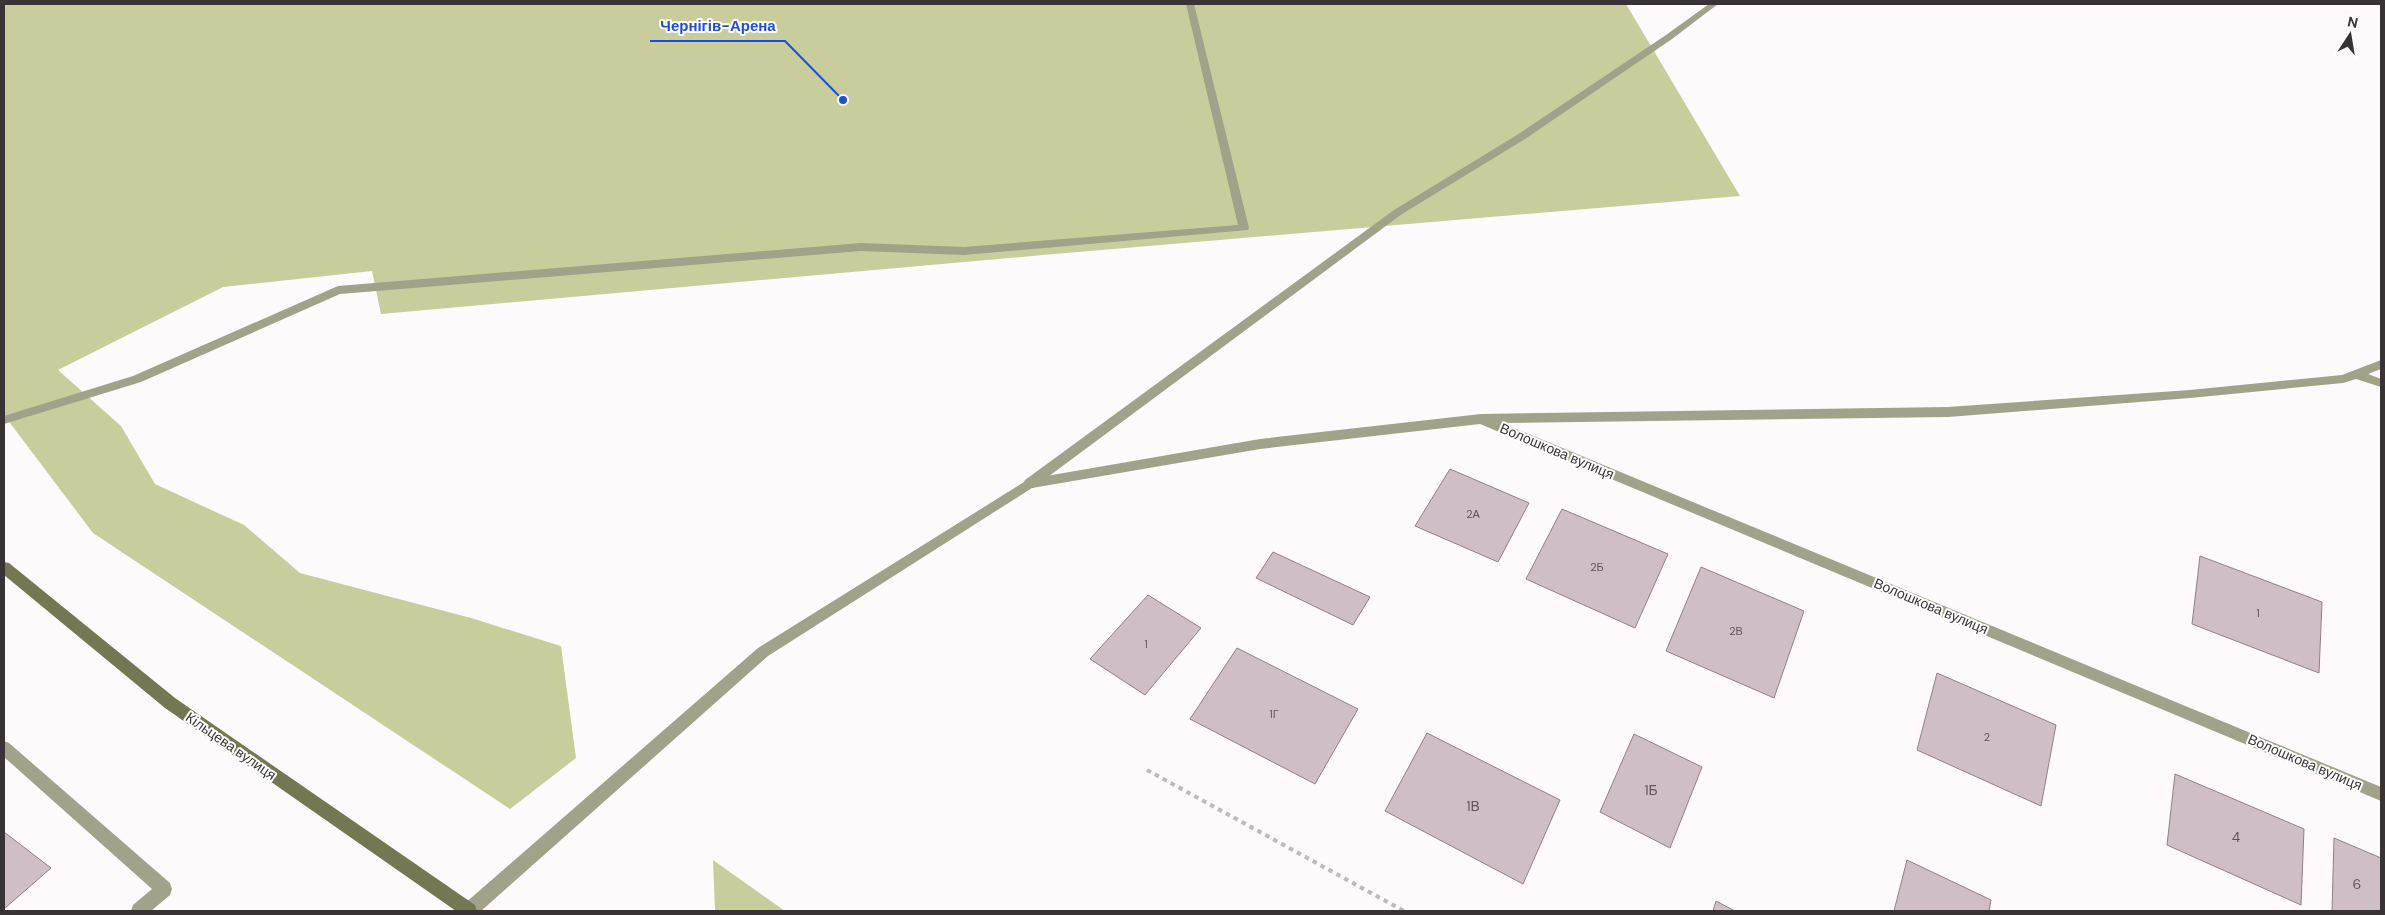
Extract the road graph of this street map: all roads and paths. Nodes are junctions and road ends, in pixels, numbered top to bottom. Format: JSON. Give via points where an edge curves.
{"nodes":[{"id":1,"x":1190,"y":4,"type":"edge"},
{"id":2,"x":1714,"y":4,"type":"edge"},
{"id":3,"x":2381,"y":364,"type":"edge"},
{"id":4,"x":2356,"y":374,"type":"junction"},
{"id":5,"x":2381,"y":382,"type":"edge"},
{"id":6,"x":1480,"y":419,"type":"junction"},
{"id":7,"x":4,"y":420,"type":"edge"},
{"id":8,"x":1029,"y":484,"type":"junction"},
{"id":9,"x":4,"y":567,"type":"edge"},
{"id":10,"x":4,"y":748,"type":"edge"},
{"id":11,"x":1147,"y":770,"type":"dead end"},
{"id":12,"x":2381,"y":794,"type":"edge"},
{"id":13,"x":139,"y":911,"type":"edge"},
{"id":14,"x":469,"y":911,"type":"edge"},
{"id":15,"x":1404,"y":911,"type":"edge"}],
"edges":[{"from":1,"to":7,"type":"street","via":[[1244,228],[964,251],[861,247],[338,290],[137,379]]},
{"from":2,"to":8,"type":"street","via":[[1521,137],[1398,212]]},
{"from":3,"to":4,"type":"street"},
{"from":4,"to":5,"type":"street"},
{"from":4,"to":6,"type":"street","via":[[2343,379],[2190,394],[1948,412]]},
{"from":6,"to":8,"type":"street","via":[[1260,444]]},
{"from":6,"to":12,"type":"street","name":"Волошкова вулиця"},
{"from":8,"to":14,"type":"street","via":[[763,652]]},
{"from":9,"to":14,"type":"main road","name":"Кільцева вулиця","via":[[170,704]]},
{"from":10,"to":13,"type":"street","via":[[164,889]]},
{"from":11,"to":15,"type":"path"}]}
